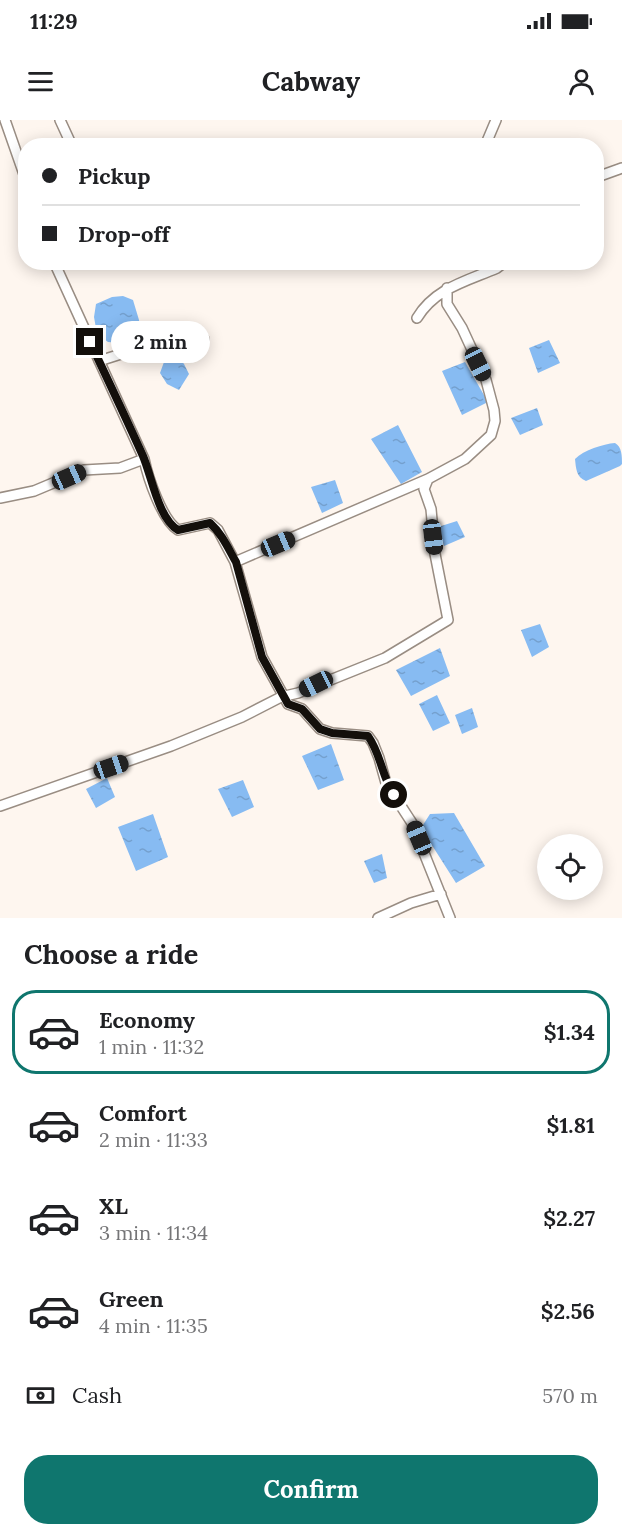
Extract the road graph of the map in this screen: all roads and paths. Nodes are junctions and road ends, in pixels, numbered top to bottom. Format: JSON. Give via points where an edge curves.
{"nodes":[{"id":1,"x":5,"y":120,"type":"edge"},
{"id":2,"x":60,"y":120,"type":"edge"},
{"id":3,"x":496,"y":120,"type":"edge"},
{"id":4,"x":68,"y":138,"type":"edge"},
{"id":5,"x":488,"y":138,"type":"edge"},
{"id":6,"x":18,"y":158,"type":"edge"},
{"id":7,"x":622,"y":168,"type":"edge"},
{"id":8,"x":604,"y":174,"type":"edge"},
{"id":9,"x":58,"y":270,"type":"edge"},
{"id":10,"x":491,"y":270,"type":"edge"},
{"id":11,"x":447,"y":288,"type":"junction"},
{"id":12,"x":417,"y":318,"type":"dead end"},
{"id":13,"x":204,"y":339,"type":"dead end"},
{"id":14,"x":99,"y":362,"type":"junction"},
{"id":15,"x":144,"y":459,"type":"junction"},
{"id":16,"x":428,"y":479,"type":"junction"},
{"id":17,"x":0,"y":498,"type":"edge"},
{"id":18,"x":236,"y":562,"type":"junction"},
{"id":19,"x":284,"y":697,"type":"junction"},
{"id":20,"x":0,"y":806,"type":"edge"},
{"id":21,"x":441,"y":894,"type":"junction"},
{"id":22,"x":378,"y":918,"type":"edge"},
{"id":23,"x":450,"y":918,"type":"edge"}],
"edges":[{"from":1,"to":6,"type":"street"},
{"from":2,"to":4,"type":"street"},
{"from":3,"to":5,"type":"street"},
{"from":7,"to":8,"type":"street"},
{"from":9,"to":14,"type":"street"},
{"from":10,"to":11,"type":"street"},
{"from":11,"to":12,"type":"street"},
{"from":11,"to":16,"type":"street","via":[[447,304],[486,380],[495,421],[491,435],[477,449]]},
{"from":13,"to":14,"type":"street","via":[[143,347]]},
{"from":14,"to":15,"type":"street"},
{"from":15,"to":17,"type":"street","via":[[120,468],[84,470],[34,491]]},
{"from":15,"to":18,"type":"street","via":[[171,526],[178,530],[210,523]]},
{"from":16,"to":18,"type":"street"},
{"from":16,"to":19,"type":"street","via":[[424,489],[431,509],[448,620],[385,658]]},
{"from":18,"to":19,"type":"street","via":[[262,657]]},
{"from":19,"to":20,"type":"street","via":[[171,746]]},
{"from":19,"to":21,"type":"street","via":[[320,729],[368,736],[386,783],[412,823]]},
{"from":21,"to":22,"type":"street"},
{"from":21,"to":23,"type":"street"}]}
